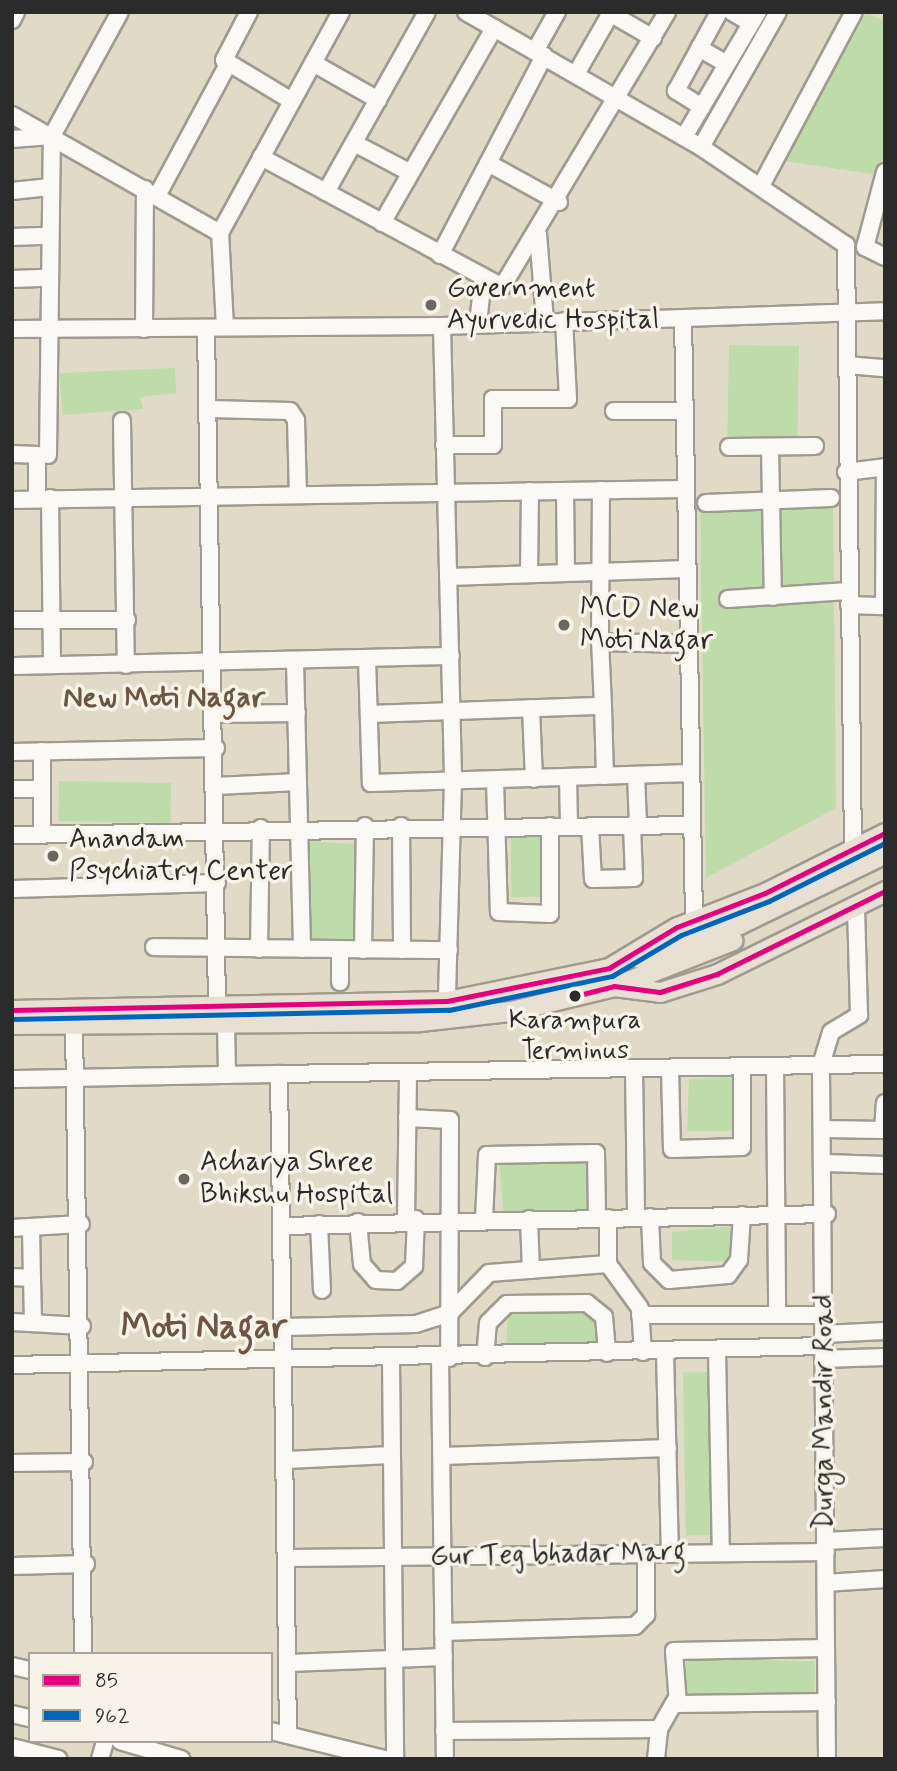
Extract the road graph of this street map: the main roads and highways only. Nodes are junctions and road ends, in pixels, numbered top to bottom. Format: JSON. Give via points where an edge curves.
{"nodes":[{"id":1,"x":883,"y":843,"type":"edge"},
{"id":2,"x":885,"y":867,"type":"edge"},
{"id":3,"x":844,"y":883,"type":"junction"},
{"id":4,"x":885,"y":891,"type":"edge"},
{"id":5,"x":612,"y":977,"type":"junction"},
{"id":6,"x":12,"y":1010,"type":"edge"},
{"id":7,"x":222,"y":1015,"type":"junction"},
{"id":8,"x":12,"y":1024,"type":"edge"}],
"edges":[{"from":1,"to":3,"type":"main road"},
{"from":1,"to":5,"type":"main road","via":[[853,849],[694,920]]},
{"from":2,"to":3,"type":"main road"},
{"from":3,"to":5,"type":"main road"},
{"from":4,"to":5,"type":"main road","via":[[717,974],[660,992]]},
{"from":5,"to":7,"type":"main road","via":[[447,1001]]},
{"from":5,"to":7,"type":"main road","via":[[511,1011],[420,1021]]},
{"from":6,"to":7,"type":"main road"},
{"from":7,"to":8,"type":"main road"}]}
